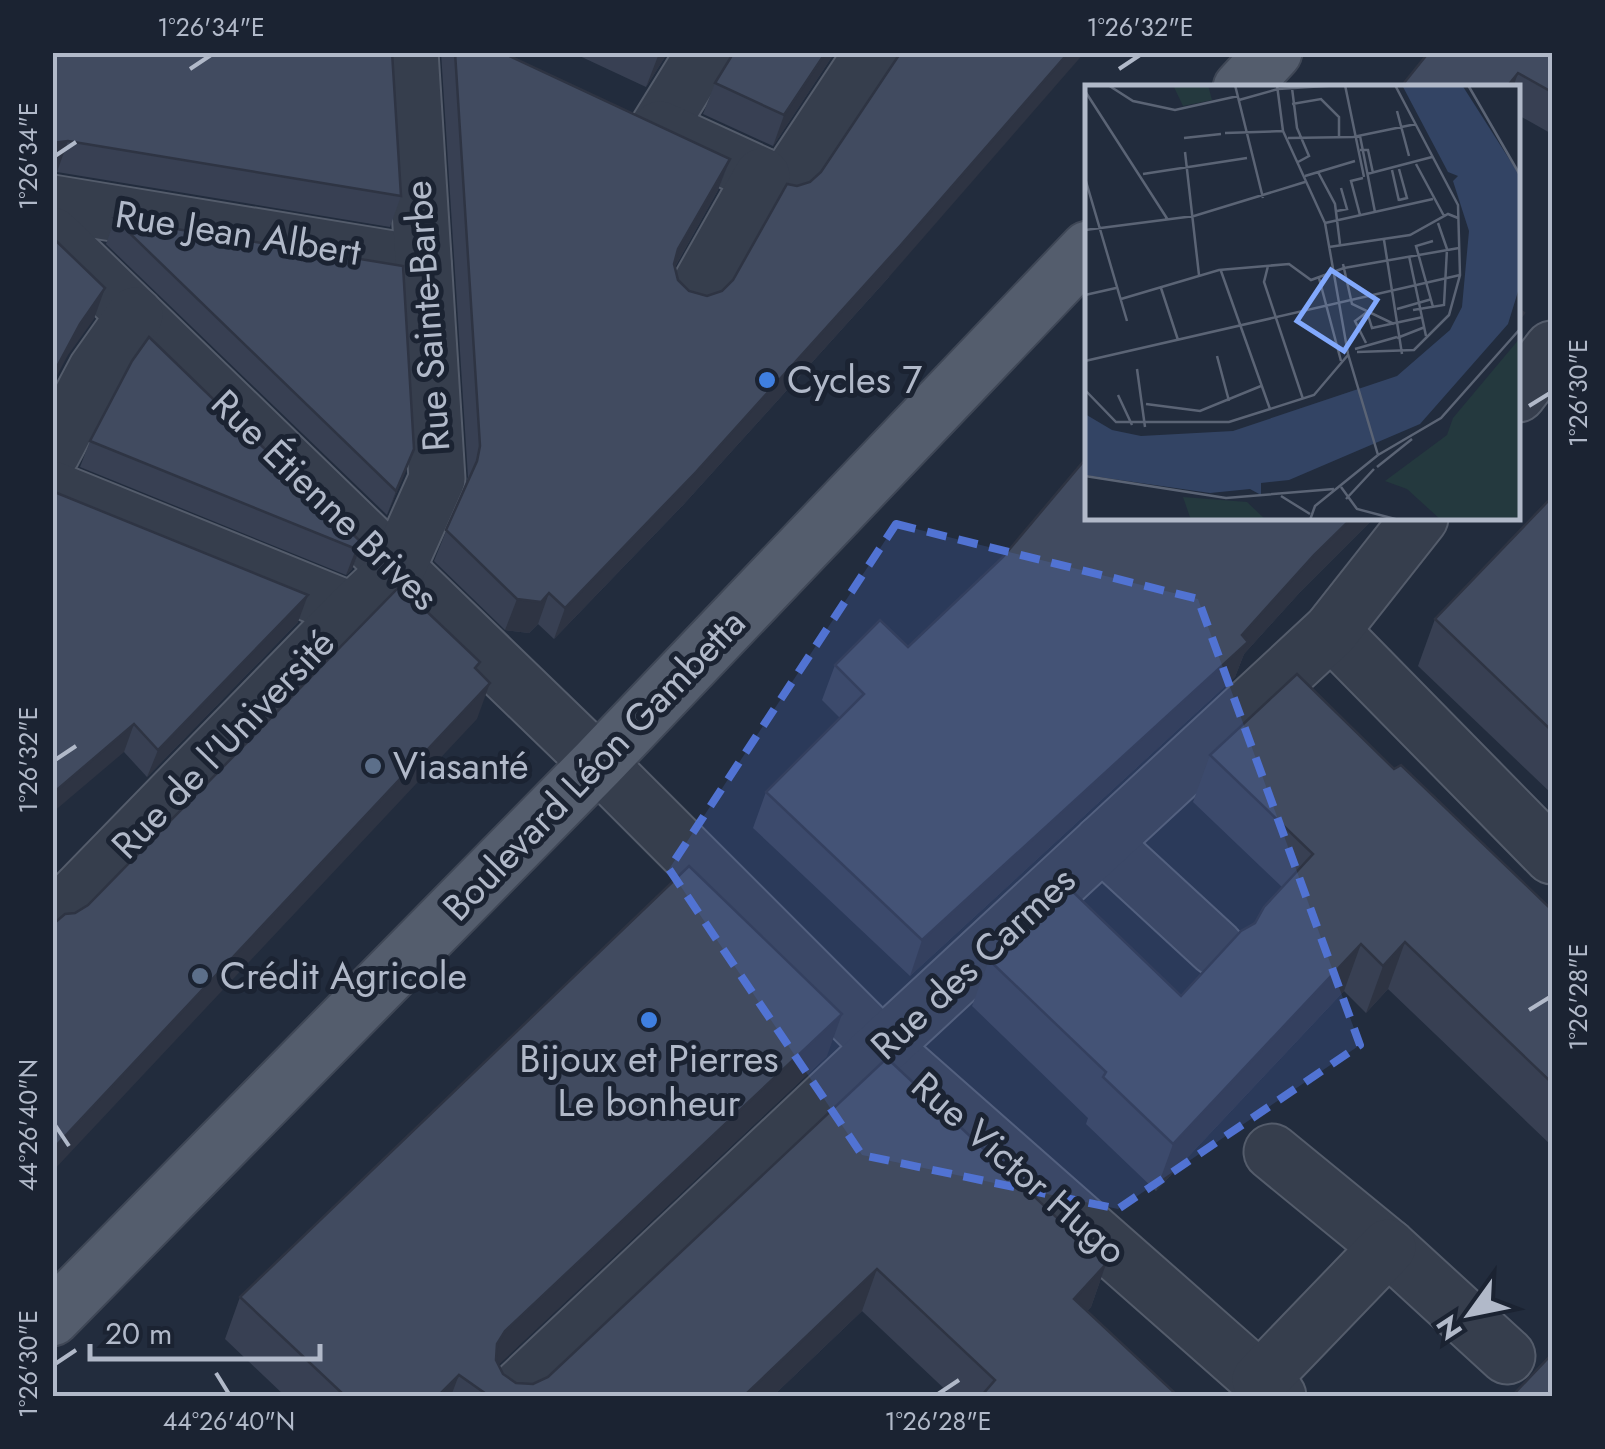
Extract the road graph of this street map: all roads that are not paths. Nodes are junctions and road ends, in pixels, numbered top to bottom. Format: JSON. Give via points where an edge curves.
{"nodes":[{"id":1,"x":410,"y":52,"type":"edge"},
{"id":2,"x":705,"y":52,"type":"edge"},
{"id":3,"x":873,"y":52,"type":"edge"},
{"id":4,"x":1274,"y":52,"type":"edge"},
{"id":5,"x":1244,"y":85,"type":"edge"},
{"id":6,"x":762,"y":176,"type":"junction"},
{"id":7,"x":52,"y":202,"type":"edge"},
{"id":8,"x":52,"y":235,"type":"edge"},
{"id":9,"x":1085,"y":252,"type":"edge"},
{"id":10,"x":424,"y":264,"type":"junction"},
{"id":11,"x":694,"y":296,"type":"edge"},
{"id":12,"x":135,"y":315,"type":"junction"},
{"id":13,"x":1552,"y":349,"type":"edge"},
{"id":14,"x":1520,"y":391,"type":"edge"},
{"id":15,"x":52,"y":453,"type":"edge"},
{"id":16,"x":52,"y":489,"type":"edge"},
{"id":17,"x":1418,"y":520,"type":"edge"},
{"id":18,"x":396,"y":571,"type":"junction"},
{"id":19,"x":353,"y":611,"type":"junction"},
{"id":20,"x":1331,"y":632,"type":"junction"},
{"id":21,"x":598,"y":762,"type":"junction"},
{"id":22,"x":1102,"y":843,"type":"junction"},
{"id":23,"x":1552,"y":856,"type":"edge"},
{"id":24,"x":59,"y":900,"type":"edge"},
{"id":25,"x":1216,"y":948,"type":"dead end"},
{"id":26,"x":882,"y":1047,"type":"junction"},
{"id":27,"x":1272,"y":1152,"type":"dead end"},
{"id":28,"x":1388,"y":1247,"type":"junction"},
{"id":29,"x":52,"y":1318,"type":"edge"},
{"id":30,"x":1507,"y":1356,"type":"dead end"},
{"id":31,"x":1269,"y":1388,"type":"edge"},
{"id":32,"x":511,"y":1396,"type":"edge"}],
"edges":[{"from":1,"to":10,"type":"street","name":"Rue Sainte-Barbe"},
{"from":2,"to":6,"type":"street","via":[[640,120]]},
{"from":3,"to":6,"type":"street","via":[[784,186]]},
{"from":4,"to":5,"type":"main road"},
{"from":6,"to":11,"type":"street"},
{"from":7,"to":10,"type":"street","name":"Rue Jean Albert"},
{"from":8,"to":12,"type":"street","name":"Rue Étienne Brives"},
{"from":9,"to":21,"type":"main road","name":"Boulevard Léon Gambetta"},
{"from":10,"to":18,"type":"street","name":"Rue Sainte-Barbe","via":[[437,479]]},
{"from":12,"to":15,"type":"street","via":[[96,370]]},
{"from":12,"to":18,"type":"street","name":"Rue Étienne Brives"},
{"from":13,"to":14,"type":"street"},
{"from":16,"to":19,"type":"street"},
{"from":17,"to":20,"type":"street","name":"Rue des Carmes"},
{"from":18,"to":19,"type":"street","name":"Rue de l'Université"},
{"from":18,"to":21,"type":"street","name":"Rue Étienne Brives"},
{"from":19,"to":24,"type":"street","name":"Rue de l'Université"},
{"from":20,"to":22,"type":"street","name":"Rue des Carmes"},
{"from":20,"to":23,"type":"street"},
{"from":21,"to":26,"type":"street","name":"Rue Victor Hugo"},
{"from":21,"to":29,"type":"main road","name":"Boulevard Léon Gambetta"},
{"from":22,"to":25,"type":"street"},
{"from":22,"to":26,"type":"street","name":"Rue des Carmes"},
{"from":26,"to":31,"type":"street","name":"Rue Victor Hugo"},
{"from":26,"to":32,"type":"street","name":"Rue des Carmes"},
{"from":27,"to":28,"type":"street"},
{"from":28,"to":30,"type":"street"},
{"from":28,"to":31,"type":"street"}]}
